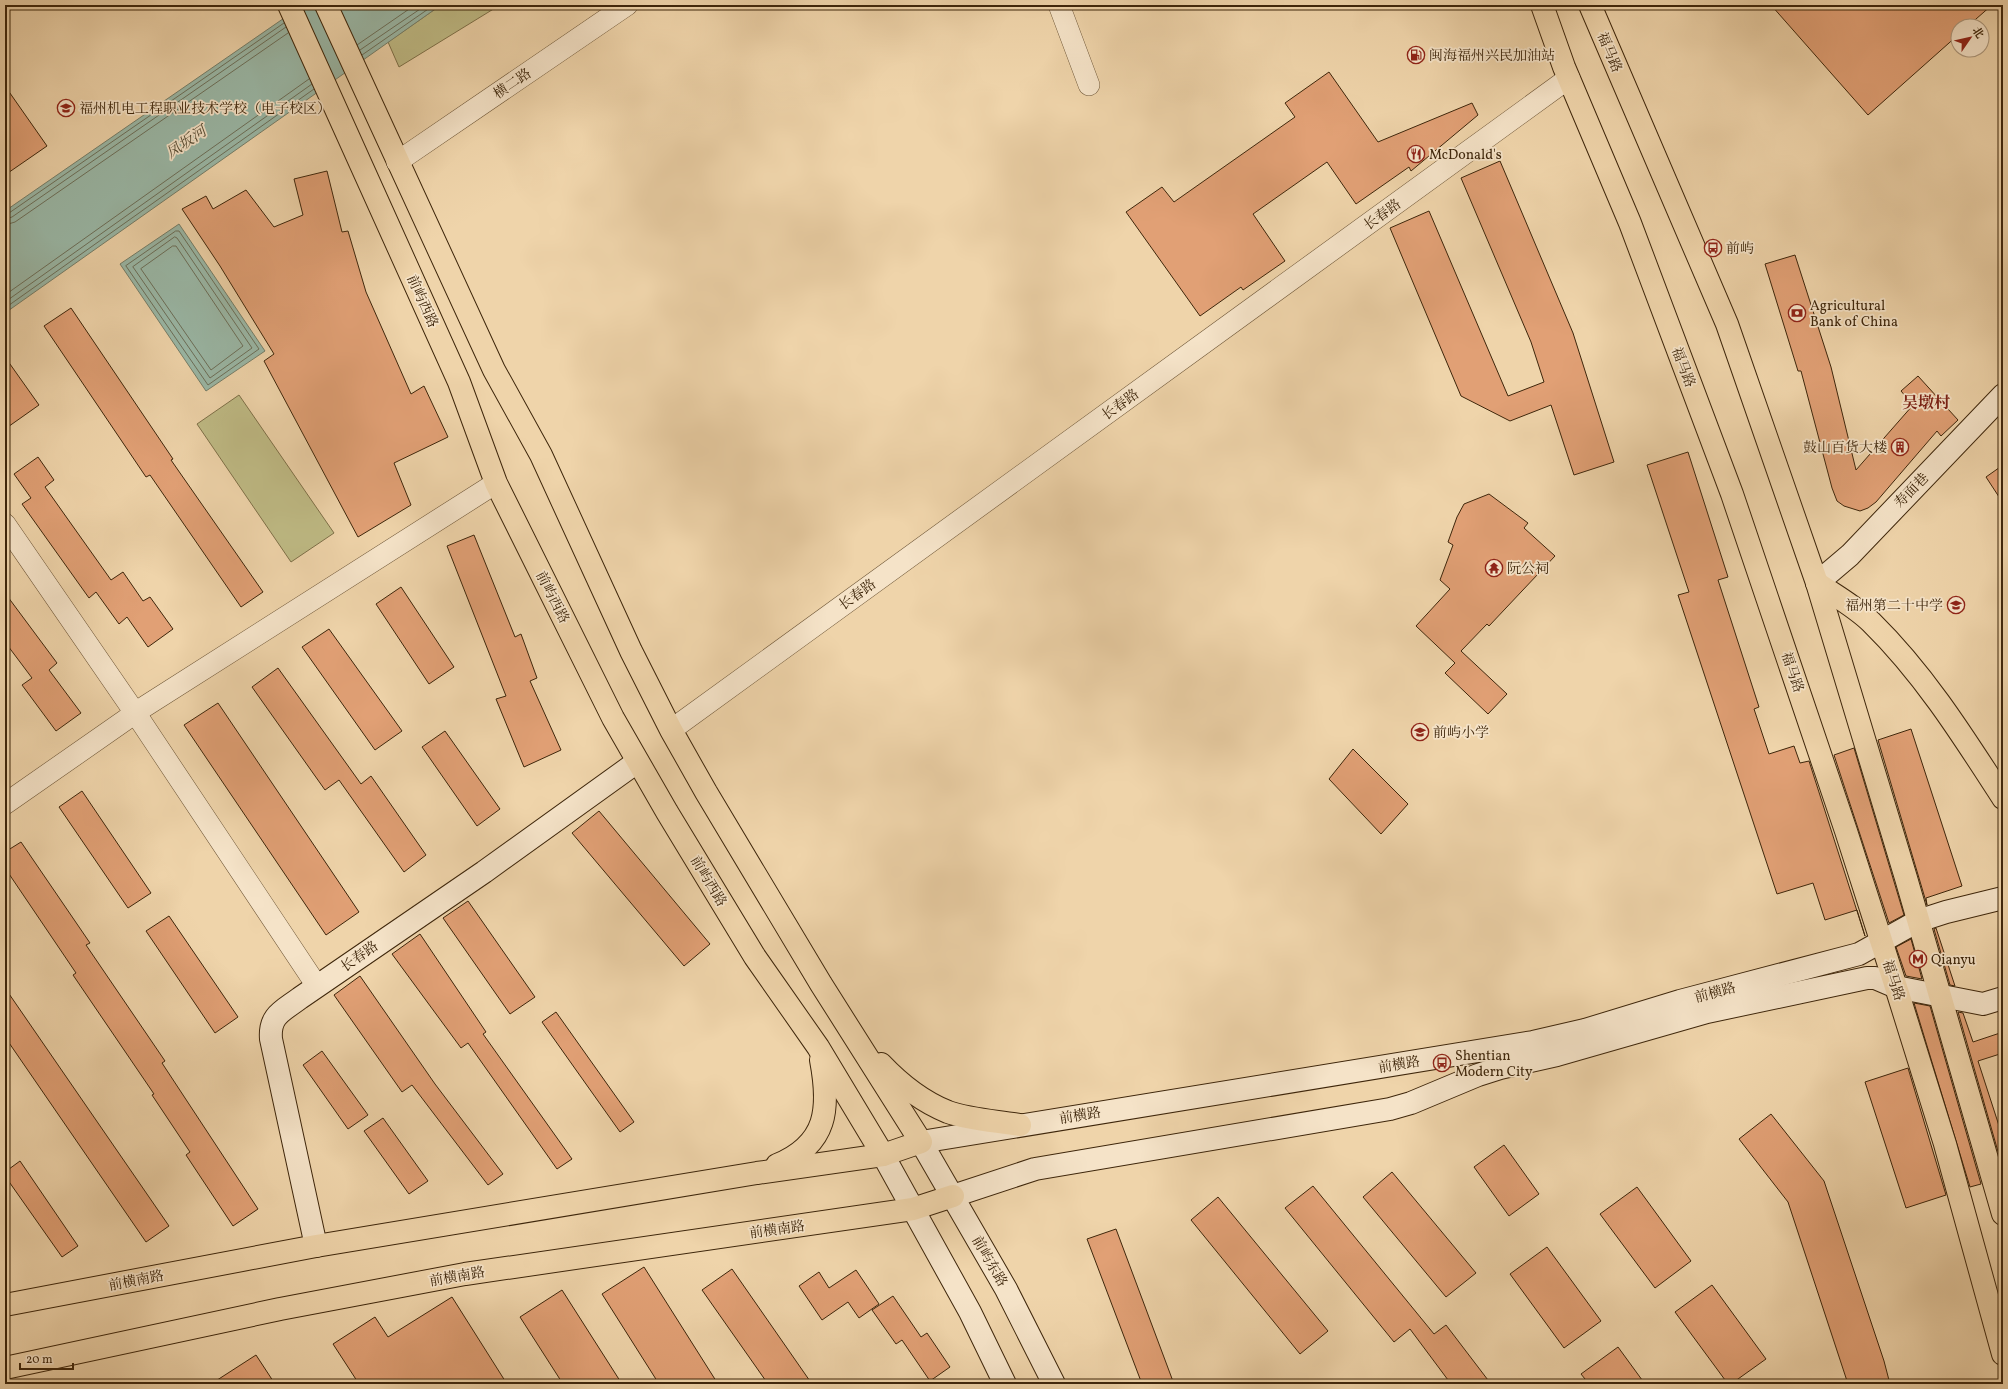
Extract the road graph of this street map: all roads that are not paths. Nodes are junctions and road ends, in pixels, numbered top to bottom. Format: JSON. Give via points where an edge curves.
{"nodes":[{"id":1,"x":289,"y":5,"type":"edge"},
{"id":2,"x":326,"y":5,"type":"edge"},
{"id":3,"x":627,"y":5,"type":"edge"},
{"id":4,"x":1059,"y":5,"type":"edge"},
{"id":5,"x":1542,"y":5,"type":"edge"},
{"id":6,"x":1590,"y":5,"type":"edge"},
{"id":7,"x":1569,"y":78,"type":"junction"},
{"id":8,"x":1089,"y":85,"type":"dead end"},
{"id":9,"x":397,"y":162,"type":"junction"},
{"id":10,"x":2003,"y":395,"type":"edge"},
{"id":11,"x":496,"y":483,"type":"junction"},
{"id":12,"x":5,"y":524,"type":"edge"},
{"id":13,"x":1817,"y":583,"type":"junction"},
{"id":14,"x":135,"y":714,"type":"junction"},
{"id":15,"x":670,"y":730,"type":"junction"},
{"id":16,"x":637,"y":762,"type":"junction"},
{"id":17,"x":2003,"y":798,"type":"edge"},
{"id":18,"x":5,"y":804,"type":"edge"},
{"id":19,"x":2003,"y":898,"type":"edge"},
{"id":20,"x":1918,"y":921,"type":"junction"},
{"id":21,"x":1882,"y":943,"type":"junction"},
{"id":22,"x":822,"y":984,"type":"junction"},
{"id":23,"x":317,"y":986,"type":"junction"},
{"id":24,"x":1896,"y":987,"type":"junction"},
{"id":25,"x":1940,"y":997,"type":"junction"},
{"id":26,"x":2003,"y":998,"type":"edge"},
{"id":27,"x":818,"y":1047,"type":"junction"},
{"id":28,"x":1020,"y":1125,"type":"junction"},
{"id":29,"x":921,"y":1142,"type":"junction"},
{"id":30,"x":883,"y":1155,"type":"junction"},
{"id":31,"x":757,"y":1173,"type":"junction"},
{"id":32,"x":953,"y":1196,"type":"junction"},
{"id":33,"x":913,"y":1209,"type":"junction"},
{"id":34,"x":2003,"y":1214,"type":"edge"},
{"id":35,"x":316,"y":1246,"type":"junction"},
{"id":36,"x":5,"y":1305,"type":"edge"},
{"id":37,"x":2003,"y":1354,"type":"edge"},
{"id":38,"x":5,"y":1368,"type":"edge"},
{"id":39,"x":1005,"y":1384,"type":"edge"},
{"id":40,"x":1054,"y":1384,"type":"edge"}],
"edges":[{"from":1,"to":11,"type":"main road","name":"前屿西路","via":[[459,382]]},
{"from":2,"to":9,"type":"main road"},
{"from":3,"to":9,"type":"street","name":"横二路"},
{"from":4,"to":8,"type":"street"},
{"from":5,"to":7,"type":"main road","name":"福马路"},
{"from":6,"to":13,"type":"main road","name":"福马路","via":[[1728,324]]},
{"from":7,"to":15,"type":"street","name":"长春路"},
{"from":7,"to":21,"type":"main road","name":"福马路","via":[[1630,223],[1732,494]]},
{"from":9,"to":15,"type":"main road","via":[[494,370],[541,455]]},
{"from":10,"to":13,"type":"main road","name":"寿面巷","via":[[1850,555]]},
{"from":11,"to":14,"type":"street"},
{"from":11,"to":16,"type":"main road","name":"前屿西路"},
{"from":12,"to":14,"type":"street"},
{"from":13,"to":17,"type":"main road","via":[[1870,621],[1915,670],[1948,714]]},
{"from":13,"to":20,"type":"main road","name":"福马路"},
{"from":14,"to":18,"type":"street"},
{"from":14,"to":23,"type":"street"},
{"from":15,"to":22,"type":"main road"},
{"from":16,"to":23,"type":"main road","name":"长春路","via":[[484,872]]},
{"from":16,"to":27,"type":"main road","name":"前屿西路","via":[[755,957]]},
{"from":19,"to":20,"type":"main road","name":"前横路"},
{"from":20,"to":21,"type":"main road","name":"前横路"},
{"from":20,"to":25,"type":"main road","name":"福马路"},
{"from":21,"to":24,"type":"main road","name":"福马路"},
{"from":21,"to":28,"type":"main road","name":"前横路","via":[[1859,954],[1533,1042]]},
{"from":22,"to":28,"type":"main road","via":[[878,1060],[897,1080],[948,1112]]},
{"from":22,"to":29,"type":"main road"},
{"from":23,"to":35,"type":"main road","name":"长春路","via":[[276,1016],[270,1030]]},
{"from":24,"to":25,"type":"main road","name":"前横路"},
{"from":24,"to":32,"type":"main road","name":"前横路","via":[[1875,978],[1867,978],[1714,1011],[1557,1055],[1500,1068],[1390,1109],[1035,1169]]},
{"from":24,"to":37,"type":"main road","name":"福马路","via":[[1945,1144]]},
{"from":25,"to":26,"type":"main road","name":"前横路","via":[[1983,1004]]},
{"from":25,"to":34,"type":"main road","name":"福马路"},
{"from":27,"to":30,"type":"main road","name":"前屿西路"},
{"from":27,"to":31,"type":"main road","via":[[826,1100],[817,1135],[803,1151]]},
{"from":28,"to":29,"type":"main road","name":"前横路"},
{"from":29,"to":30,"type":"main road","name":"前横南路"},
{"from":29,"to":32,"type":"main road","name":"前屿东路"},
{"from":30,"to":31,"type":"main road","name":"前横南路"},
{"from":30,"to":33,"type":"main road"},
{"from":31,"to":35,"type":"main road","name":"前横南路"},
{"from":32,"to":33,"type":"main road","name":"前横南路"},
{"from":32,"to":40,"type":"main road","name":"前屿东路","via":[[1006,1289]]},
{"from":33,"to":38,"type":"main road","name":"前横南路","via":[[465,1274],[280,1309]]},
{"from":33,"to":39,"type":"main road","via":[[970,1312]]},
{"from":35,"to":36,"type":"main road","name":"前横南路"}]}
